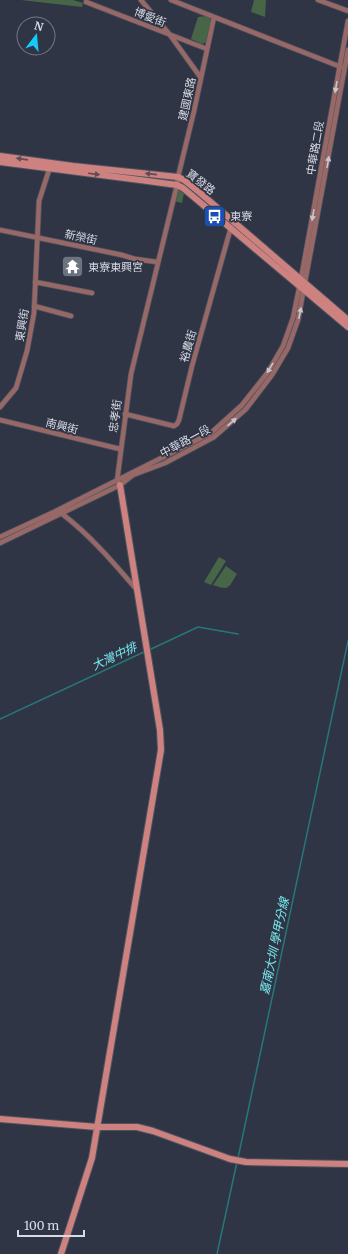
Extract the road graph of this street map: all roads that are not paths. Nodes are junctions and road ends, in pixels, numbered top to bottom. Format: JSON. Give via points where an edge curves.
{"nodes":[{"id":1,"x":141,"y":0,"type":"edge"},
{"id":2,"x":171,"y":0,"type":"edge"},
{"id":3,"x":318,"y":0,"type":"edge"},
{"id":4,"x":86,"y":2,"type":"dead end"},
{"id":5,"x":348,"y":11,"type":"edge"},
{"id":6,"x":214,"y":17,"type":"junction"},
{"id":7,"x":348,"y":21,"type":"edge"},
{"id":8,"x":170,"y":35,"type":"junction"},
{"id":9,"x":207,"y":49,"type":"junction"},
{"id":10,"x":348,"y":50,"type":"edge"},
{"id":11,"x":342,"y":67,"type":"junction"},
{"id":12,"x":201,"y":78,"type":"junction"},
{"id":13,"x":0,"y":156,"type":"edge"},
{"id":14,"x":0,"y":162,"type":"edge"},
{"id":15,"x":50,"y":166,"type":"junction"},
{"id":16,"x":178,"y":177,"type":"junction"},
{"id":17,"x":177,"y":185,"type":"junction"},
{"id":18,"x":232,"y":225,"type":"junction"},
{"id":19,"x":0,"y":230,"type":"edge"},
{"id":20,"x":38,"y":238,"type":"junction"},
{"id":21,"x":157,"y":262,"type":"junction"},
{"id":22,"x":35,"y":282,"type":"junction"},
{"id":23,"x":303,"y":284,"type":"junction"},
{"id":24,"x":92,"y":294,"type":"dead end"},
{"id":25,"x":34,"y":306,"type":"junction"},
{"id":26,"x":71,"y":316,"type":"dead end"},
{"id":27,"x":348,"y":320,"type":"edge"},
{"id":28,"x":348,"y":327,"type":"edge"},
{"id":29,"x":0,"y":408,"type":"edge"},
{"id":30,"x":125,"y":414,"type":"junction"},
{"id":31,"x":0,"y":420,"type":"edge"},
{"id":32,"x":120,"y":449,"type":"junction"},
{"id":33,"x":119,"y":483,"type":"junction"},
{"id":34,"x":61,"y":513,"type":"junction"},
{"id":35,"x":0,"y":537,"type":"edge"},
{"id":36,"x":0,"y":543,"type":"edge"},
{"id":37,"x":138,"y":591,"type":"junction"},
{"id":38,"x":0,"y":1119,"type":"edge"},
{"id":39,"x":97,"y":1127,"type":"junction"},
{"id":40,"x":348,"y":1164,"type":"edge"},
{"id":41,"x":61,"y":1254,"type":"edge"}],
"edges":[{"from":1,"to":8,"type":"street"},
{"from":2,"to":6,"type":"street"},
{"from":3,"to":5,"type":"street"},
{"from":4,"to":8,"type":"street","name":"博愛街"},
{"from":6,"to":9,"type":"street","name":"建國東路"},
{"from":6,"to":11,"type":"street"},
{"from":7,"to":11,"type":"street","name":"中華路二段"},
{"from":8,"to":9,"type":"street","name":"博愛街"},
{"from":8,"to":12,"type":"street"},
{"from":9,"to":12,"type":"street","name":"建國東路"},
{"from":10,"to":11,"type":"street","name":"中華路二段"},
{"from":11,"to":23,"type":"street","name":"中華路二段"},
{"from":12,"to":16,"type":"street","name":"建國東路"},
{"from":15,"to":13,"type":"street","name":"寶發路","one_way":true},
{"from":14,"to":15,"type":"street","name":"寶發路"},
{"from":16,"to":15,"type":"street","name":"寶發路","one_way":true},
{"from":15,"to":17,"type":"street","name":"寶發路","one_way":true},
{"from":15,"to":20,"type":"street","name":"東興街","via":[[39,201]]},
{"from":16,"to":17,"type":"street","name":"建國東路"},
{"from":16,"to":18,"type":"street","name":"寶發路","via":[[199,192]]},
{"from":17,"to":18,"type":"street","name":"寶發路"},
{"from":17,"to":21,"type":"street","name":"忠孝街"},
{"from":18,"to":23,"type":"street","name":"寶發路"},
{"from":18,"to":30,"type":"street","name":"裕農街","via":[[177,424],[174,426]]},
{"from":19,"to":20,"type":"street","name":"新榮街"},
{"from":20,"to":21,"type":"street","name":"新榮街"},
{"from":20,"to":22,"type":"street","name":"東興街"},
{"from":21,"to":30,"type":"street","name":"忠孝街","via":[[131,374]]},
{"from":22,"to":24,"type":"street"},
{"from":22,"to":25,"type":"street","name":"東興街"},
{"from":23,"to":27,"type":"street","name":"寶發路"},
{"from":23,"to":28,"type":"street","name":"寶發路"},
{"from":23,"to":33,"type":"street","name":"中華路一段","via":[[298,320],[288,348],[272,376],[246,409],[214,437],[165,463]]},
{"from":25,"to":26,"type":"street"},
{"from":25,"to":29,"type":"street","name":"東興街","via":[[27,351],[16,388]]},
{"from":30,"to":32,"type":"street","name":"忠孝街"},
{"from":31,"to":32,"type":"street","name":"南興街"},
{"from":32,"to":33,"type":"street","name":"忠孝街"},
{"from":33,"to":34,"type":"street","name":"中華路一段"},
{"from":33,"to":35,"type":"street","name":"中華路一段"},
{"from":33,"to":37,"type":"street","name":"忠孝街"},
{"from":34,"to":36,"type":"street","name":"中華路一段"},
{"from":34,"to":37,"type":"street","via":[[86,534]]},
{"from":37,"to":39,"type":"street","name":"忠孝街","via":[[161,750]]},
{"from":38,"to":39,"type":"street"},
{"from":39,"to":40,"type":"street","via":[[138,1127],[230,1159],[246,1162]]},
{"from":39,"to":41,"type":"street","name":"忠孝街","via":[[92,1158]]}]}
